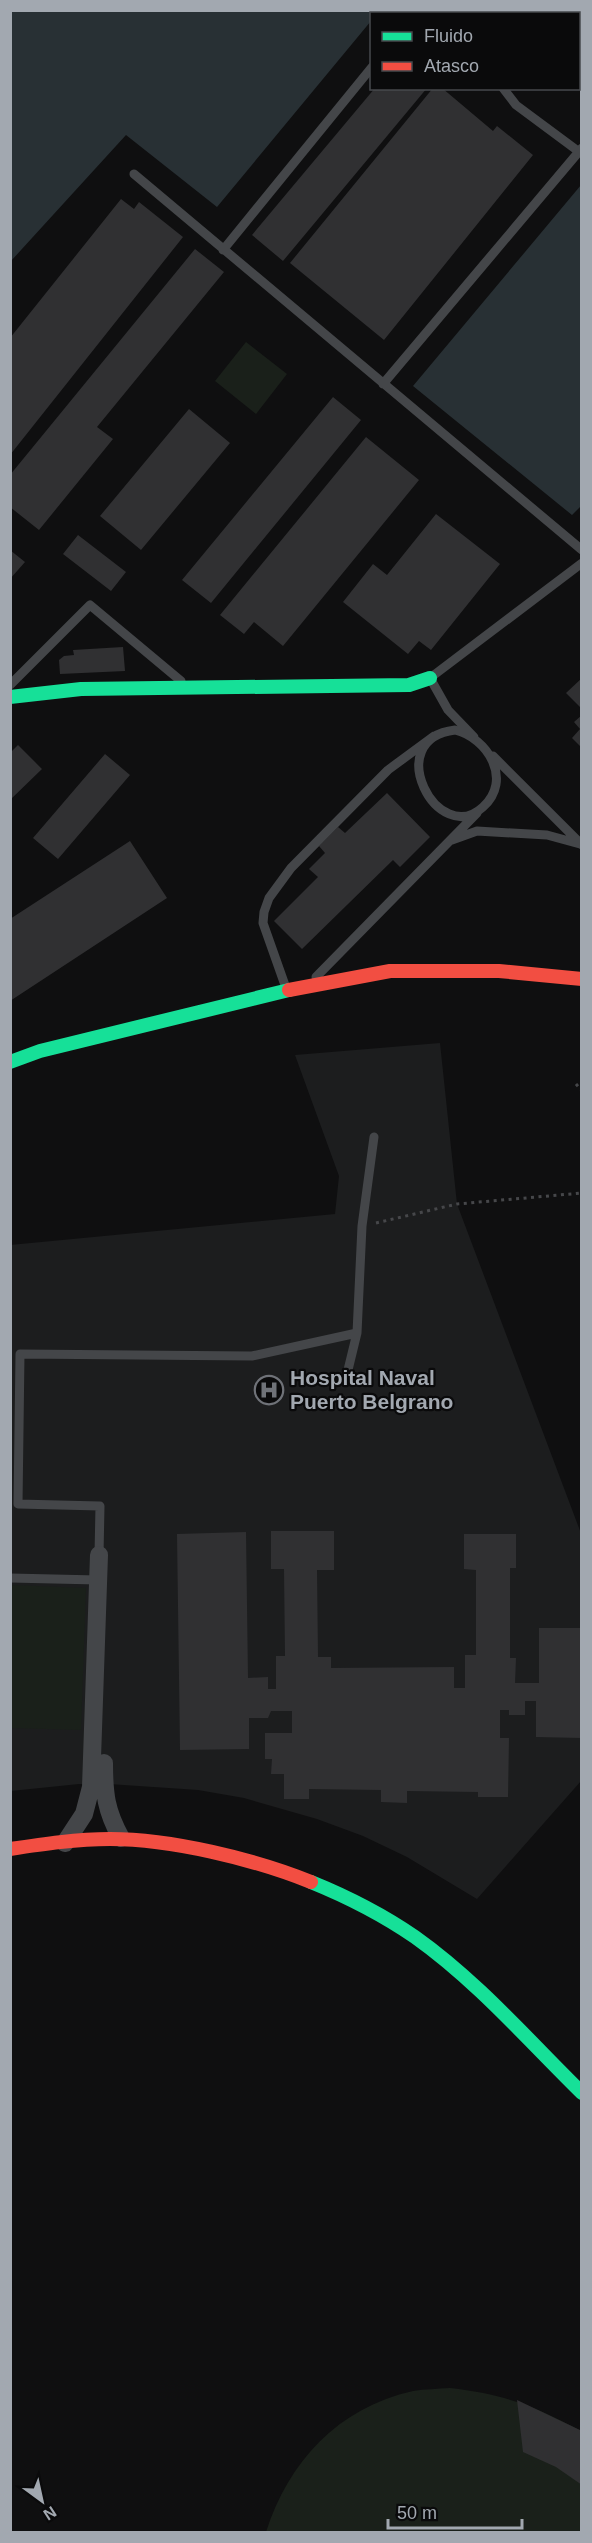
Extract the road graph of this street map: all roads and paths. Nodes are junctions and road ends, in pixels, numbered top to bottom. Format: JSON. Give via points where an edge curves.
{"nodes":[{"id":1,"x":370,"y":70,"type":"edge"},
{"id":2,"x":504,"y":90,"type":"edge"},
{"id":3,"x":580,"y":150,"type":"edge"},
{"id":4,"x":134,"y":174,"type":"dead end"},
{"id":5,"x":223,"y":250,"type":"junction"},
{"id":6,"x":383,"y":384,"type":"junction"},
{"id":7,"x":582,"y":550,"type":"edge"},
{"id":8,"x":582,"y":563,"type":"edge"},
{"id":9,"x":430,"y":678,"type":"junction"},
{"id":10,"x":10,"y":685,"type":"edge"},
{"id":11,"x":189,"y":688,"type":"junction"},
{"id":12,"x":10,"y":697,"type":"edge"},
{"id":13,"x":434,"y":736,"type":"junction"},
{"id":14,"x":478,"y":740,"type":"junction"},
{"id":15,"x":481,"y":809,"type":"junction"},
{"id":16,"x":450,"y":840,"type":"junction"},
{"id":17,"x":581,"y":845,"type":"edge"},
{"id":18,"x":582,"y":979,"type":"edge"},
{"id":19,"x":308,"y":985,"type":"junction"},
{"id":20,"x":286,"y":991,"type":"junction"},
{"id":21,"x":10,"y":1062,"type":"edge"},
{"id":22,"x":576,"y":1084,"type":"dead end"},
{"id":23,"x":582,"y":1091,"type":"edge"},
{"id":24,"x":374,"y":1137,"type":"dead end"},
{"id":25,"x":582,"y":1193,"type":"edge"},
{"id":26,"x":362,"y":1226,"type":"junction"},
{"id":27,"x":357,"y":1333,"type":"junction"},
{"id":28,"x":347,"y":1374,"type":"dead end"},
{"id":29,"x":99,"y":1555,"type":"joint"},
{"id":30,"x":10,"y":1578,"type":"edge"},
{"id":31,"x":98,"y":1580,"type":"junction"},
{"id":32,"x":94,"y":1699,"type":"junction"},
{"id":33,"x":121,"y":1838,"type":"junction"},
{"id":34,"x":65,"y":1843,"type":"junction"},
{"id":35,"x":10,"y":1849,"type":"edge"},
{"id":36,"x":582,"y":2093,"type":"edge"}],
"edges":[{"from":1,"to":5,"type":"lane"},
{"from":2,"to":3,"type":"lane","via":[[516,105]]},
{"from":3,"to":6,"type":"lane"},
{"from":4,"to":5,"type":"lane"},
{"from":5,"to":6,"type":"lane"},
{"from":6,"to":7,"type":"lane"},
{"from":8,"to":9,"type":"lane"},
{"from":9,"to":11,"type":"street","via":[[408,685]]},
{"from":9,"to":14,"type":"lane","via":[[448,710]]},
{"from":10,"to":11,"type":"lane","via":[[90,605]]},
{"from":11,"to":12,"type":"street","via":[[81,689]]},
{"from":13,"to":14,"type":"lane","via":[[455,730]]},
{"from":13,"to":15,"type":"lane","via":[[423,750],[419,765],[419,776],[429,798],[438,808],[456,815]]},
{"from":13,"to":20,"type":"lane","via":[[388,770],[291,868],[269,898],[263,923]]},
{"from":14,"to":15,"type":"lane","via":[[493,761],[496,776],[492,794]]},
{"from":14,"to":17,"type":"lane"},
{"from":15,"to":16,"type":"lane"},
{"from":16,"to":17,"type":"lane","via":[[477,831],[547,836]]},
{"from":16,"to":19,"type":"lane"},
{"from":18,"to":19,"type":"street","via":[[499,971],[400,971]]},
{"from":19,"to":20,"type":"street"},
{"from":20,"to":21,"type":"street","via":[[40,1051]]},
{"from":22,"to":23,"type":"path"},
{"from":24,"to":26,"type":"lane"},
{"from":25,"to":26,"type":"path","via":[[457,1204]]},
{"from":26,"to":27,"type":"lane"},
{"from":27,"to":28,"type":"lane"},
{"from":27,"to":29,"type":"lane","via":[[252,1356],[20,1354],[18,1504],[100,1506]]},
{"from":29,"to":31,"type":"street"},
{"from":30,"to":31,"type":"lane"},
{"from":31,"to":32,"type":"street"},
{"from":32,"to":33,"type":"street","via":[[106,1713],[105,1798]]},
{"from":32,"to":34,"type":"street","via":[[89,1801]]},
{"from":33,"to":34,"type":"street"},
{"from":33,"to":36,"type":"street","via":[[218,1853],[268,1866],[321,1885],[370,1909],[454,1968]]},
{"from":34,"to":35,"type":"street"}]}
